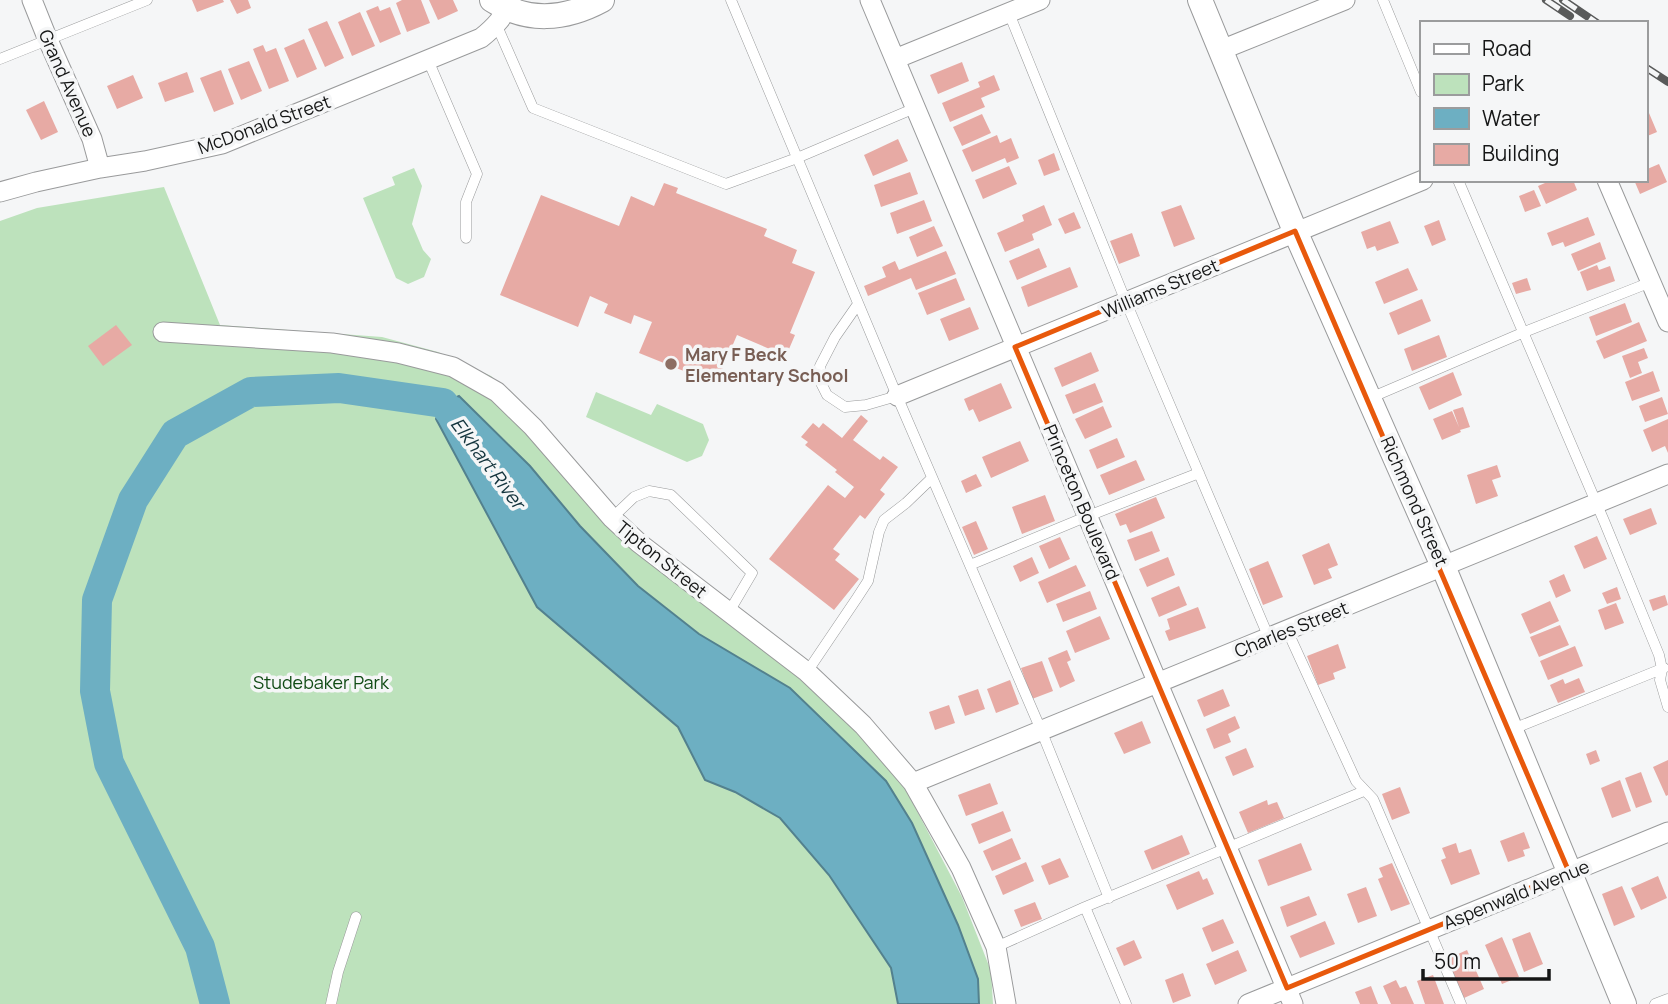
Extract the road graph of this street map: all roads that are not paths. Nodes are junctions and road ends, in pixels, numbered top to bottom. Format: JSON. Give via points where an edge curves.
{"nodes":[{"id":1,"x":32,"y":0,"type":"edge"},
{"id":2,"x":148,"y":0,"type":"edge"},
{"id":3,"x":602,"y":0,"type":"edge"},
{"id":4,"x":731,"y":0,"type":"edge"},
{"id":5,"x":870,"y":0,"type":"edge"},
{"id":6,"x":1038,"y":0,"type":"edge"},
{"id":7,"x":1200,"y":0,"type":"edge"},
{"id":8,"x":1345,"y":0,"type":"edge"},
{"id":9,"x":1383,"y":0,"type":"edge"},
{"id":10,"x":502,"y":9,"type":"edge"},
{"id":11,"x":1009,"y":13,"type":"junction"},
{"id":12,"x":48,"y":40,"type":"junction"},
{"id":13,"x":1221,"y":50,"type":"junction"},
{"id":14,"x":0,"y":59,"type":"edge"},
{"id":15,"x":895,"y":59,"type":"junction"},
{"id":16,"x":428,"y":60,"type":"junction"},
{"id":17,"x":1420,"y":90,"type":"edge"},
{"id":18,"x":915,"y":108,"type":"junction"},
{"id":19,"x":797,"y":159,"type":"junction"},
{"id":20,"x":100,"y":168,"type":"junction"},
{"id":21,"x":1420,"y":181,"type":"edge"},
{"id":22,"x":1459,"y":182,"type":"edge"},
{"id":23,"x":1608,"y":182,"type":"edge"},
{"id":24,"x":0,"y":192,"type":"edge"},
{"id":25,"x":1295,"y":231,"type":"junction"},
{"id":26,"x":466,"y":238,"type":"dead end"},
{"id":27,"x":1650,"y":282,"type":"junction"},
{"id":28,"x":1126,"y":302,"type":"junction"},
{"id":29,"x":858,"y":303,"type":"junction"},
{"id":30,"x":1668,"y":322,"type":"edge"},
{"id":31,"x":163,"y":332,"type":"dead end"},
{"id":32,"x":1522,"y":333,"type":"junction"},
{"id":33,"x":1015,"y":347,"type":"junction"},
{"id":34,"x":897,"y":396,"type":"junction"},
{"id":35,"x":1369,"y":398,"type":"junction"},
{"id":36,"x":1199,"y":473,"type":"junction"},
{"id":37,"x":1668,"y":474,"type":"edge"},
{"id":38,"x":932,"y":478,"type":"junction"},
{"id":39,"x":1595,"y":503,"type":"junction"},
{"id":40,"x":1087,"y":516,"type":"junction"},
{"id":41,"x":612,"y":518,"type":"junction"},
{"id":42,"x":971,"y":565,"type":"junction"},
{"id":43,"x":1443,"y":566,"type":"junction"},
{"id":44,"x":729,"y":612,"type":"junction"},
{"id":45,"x":1278,"y":634,"type":"junction"},
{"id":46,"x":1665,"y":667,"type":"edge"},
{"id":47,"x":807,"y":671,"type":"junction"},
{"id":48,"x":1159,"y":682,"type":"junction"},
{"id":49,"x":1668,"y":707,"type":"edge"},
{"id":50,"x":1041,"y":730,"type":"junction"},
{"id":51,"x":1510,"y":730,"type":"junction"},
{"id":52,"x":913,"y":783,"type":"junction"},
{"id":53,"x":1364,"y":790,"type":"junction"},
{"id":54,"x":1668,"y":832,"type":"edge"},
{"id":55,"x":1228,"y":847,"type":"junction"},
{"id":56,"x":1569,"y":873,"type":"junction"},
{"id":57,"x":1109,"y":898,"type":"junction"},
{"id":58,"x":1085,"y":907,"type":"junction"},
{"id":59,"x":356,"y":917,"type":"dead end"},
{"id":60,"x":1428,"y":929,"type":"junction"},
{"id":61,"x":996,"y":947,"type":"junction"},
{"id":62,"x":1290,"y":996,"type":"edge"},
{"id":63,"x":1668,"y":999,"type":"edge"},
{"id":64,"x":331,"y":1004,"type":"edge"},
{"id":65,"x":1006,"y":1004,"type":"edge"},
{"id":66,"x":1126,"y":1004,"type":"edge"},
{"id":67,"x":1248,"y":1004,"type":"edge"},
{"id":68,"x":1461,"y":1004,"type":"edge"},
{"id":69,"x":1624,"y":1004,"type":"edge"},
{"id":70,"x":1655,"y":1004,"type":"edge"}],
"edges":[{"from":1,"to":12,"type":"street","name":"Grand Avenue"},
{"from":2,"to":12,"type":"lane"},
{"from":3,"to":10,"type":"street","via":[[550,17]]},
{"from":4,"to":19,"type":"lane"},
{"from":5,"to":15,"type":"street","name":"Princeton Boulevard"},
{"from":6,"to":11,"type":"street"},
{"from":7,"to":13,"type":"street","name":"Richmond Street"},
{"from":8,"to":13,"type":"street"},
{"from":9,"to":17,"type":"lane"},
{"from":10,"to":16,"type":"street","name":"McDonald Street","via":[[481,38]]},
{"from":10,"to":19,"type":"lane","via":[[533,108],[726,184]]},
{"from":11,"to":15,"type":"street"},
{"from":11,"to":28,"type":"lane"},
{"from":12,"to":14,"type":"lane"},
{"from":12,"to":20,"type":"street","name":"Grand Avenue","via":[[92,139]]},
{"from":13,"to":25,"type":"street","name":"Richmond Street"},
{"from":15,"to":18,"type":"street","name":"Princeton Boulevard"},
{"from":16,"to":20,"type":"street","name":"McDonald Street","via":[[222,144]]},
{"from":16,"to":26,"type":"lane","via":[[477,174],[466,202]]},
{"from":18,"to":19,"type":"lane"},
{"from":18,"to":33,"type":"street","name":"Princeton Boulevard"},
{"from":19,"to":29,"type":"lane"},
{"from":20,"to":24,"type":"street","name":"McDonald Street"},
{"from":21,"to":25,"type":"street","name":"Williams Street"},
{"from":22,"to":32,"type":"lane"},
{"from":23,"to":27,"type":"street"},
{"from":25,"to":28,"type":"street","name":"Williams Street"},
{"from":25,"to":35,"type":"street","name":"Richmond Street"},
{"from":27,"to":30,"type":"street"},
{"from":27,"to":32,"type":"lane"},
{"from":28,"to":33,"type":"street","name":"Williams Street"},
{"from":28,"to":36,"type":"lane"},
{"from":29,"to":34,"type":"lane"},
{"from":29,"to":34,"type":"lane","via":[[820,366],[820,380],[827,395],[845,407]]},
{"from":31,"to":41,"type":"street","name":"Tipton Street","via":[[332,343],[453,367],[497,392]]},
{"from":32,"to":35,"type":"lane"},
{"from":32,"to":39,"type":"lane"},
{"from":33,"to":34,"type":"street","name":"Williams Street"},
{"from":33,"to":40,"type":"street","name":"Princeton Boulevard"},
{"from":34,"to":38,"type":"lane"},
{"from":35,"to":43,"type":"street","name":"Richmond Street"},
{"from":36,"to":40,"type":"lane"},
{"from":36,"to":45,"type":"lane"},
{"from":37,"to":39,"type":"street","name":"Charles Street"},
{"from":38,"to":42,"type":"lane"},
{"from":38,"to":47,"type":"lane","via":[[884,520],[868,580]]},
{"from":39,"to":43,"type":"street","name":"Charles Street"},
{"from":39,"to":46,"type":"lane"},
{"from":40,"to":42,"type":"lane"},
{"from":40,"to":48,"type":"street","name":"Princeton Boulevard"},
{"from":41,"to":44,"type":"street","name":"Tipton Street"},
{"from":41,"to":44,"type":"lane","via":[[634,497],[649,491],[671,495],[752,573]]},
{"from":42,"to":50,"type":"lane"},
{"from":43,"to":45,"type":"street","name":"Charles Street"},
{"from":43,"to":51,"type":"street","name":"Richmond Street"},
{"from":44,"to":47,"type":"street","name":"Tipton Street"},
{"from":45,"to":48,"type":"street","name":"Charles Street"},
{"from":45,"to":53,"type":"lane"},
{"from":46,"to":49,"type":"lane","via":[[1660,680]]},
{"from":46,"to":51,"type":"lane"},
{"from":47,"to":52,"type":"street","name":"Tipton Street","via":[[863,725]]},
{"from":48,"to":50,"type":"street","name":"Charles Street"},
{"from":48,"to":55,"type":"street","name":"Princeton Boulevard"},
{"from":50,"to":52,"type":"street","name":"Charles Street"},
{"from":50,"to":57,"type":"lane"},
{"from":51,"to":56,"type":"street","name":"Richmond Street"},
{"from":52,"to":61,"type":"street","name":"Tipton Street","via":[[961,868]]},
{"from":53,"to":55,"type":"lane"},
{"from":53,"to":60,"type":"lane","via":[[1373,799]]},
{"from":54,"to":56,"type":"street","name":"Aspenwald Avenue"},
{"from":55,"to":57,"type":"lane"},
{"from":55,"to":62,"type":"street","name":"Princeton Boulevard"},
{"from":56,"to":60,"type":"street","name":"Aspenwald Avenue"},
{"from":56,"to":69,"type":"street","name":"Richmond Street"},
{"from":57,"to":58,"type":"lane"},
{"from":58,"to":61,"type":"lane"},
{"from":58,"to":66,"type":"lane"},
{"from":59,"to":64,"type":"lane"},
{"from":60,"to":62,"type":"street","name":"Aspenwald Avenue"},
{"from":60,"to":68,"type":"lane"},
{"from":61,"to":65,"type":"street","name":"Tipton Street"},
{"from":62,"to":67,"type":"street","name":"Aspenwald Avenue"},
{"from":63,"to":70,"type":"lane"}]}
